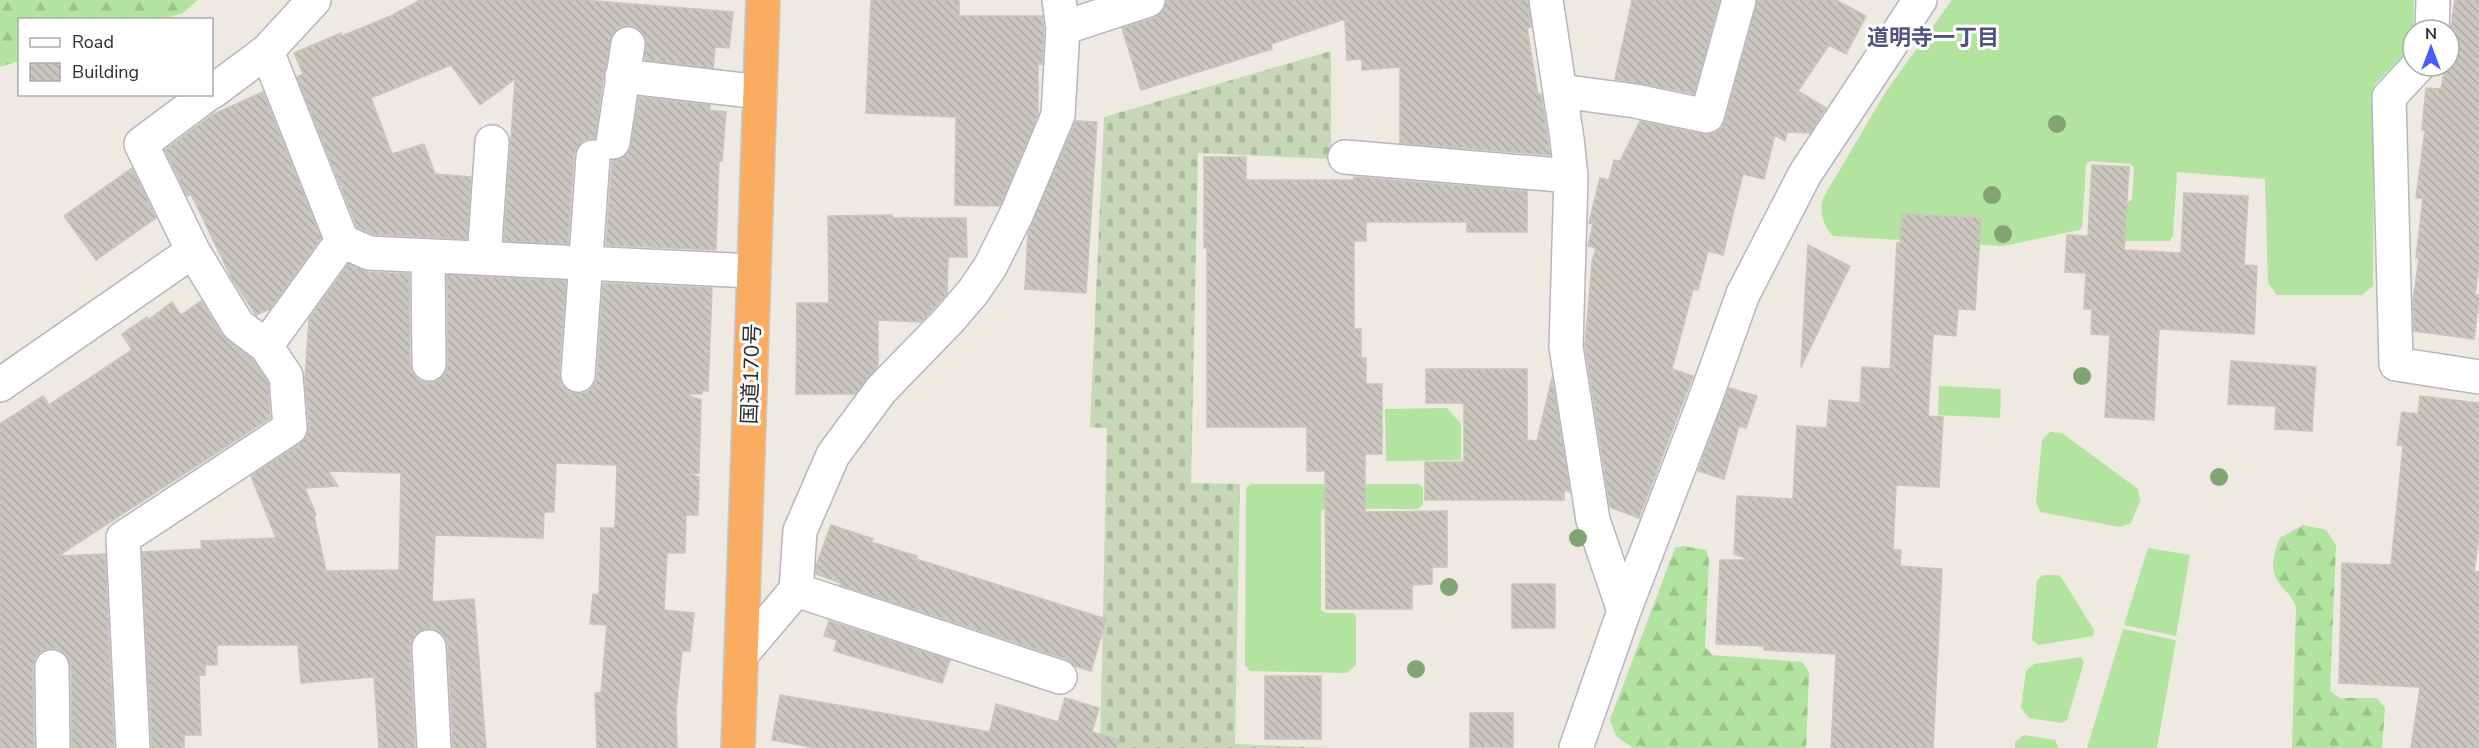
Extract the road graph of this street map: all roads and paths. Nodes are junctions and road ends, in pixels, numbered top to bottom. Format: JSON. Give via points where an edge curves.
{"nodes":[{"id":1,"x":314,"y":0,"type":"edge"},
{"id":2,"x":763,"y":0,"type":"edge"},
{"id":3,"x":1148,"y":0,"type":"edge"},
{"id":4,"x":1546,"y":0,"type":"edge"},
{"id":5,"x":1739,"y":0,"type":"edge"},
{"id":6,"x":1920,"y":0,"type":"edge"},
{"id":7,"x":2433,"y":0,"type":"edge"},
{"id":8,"x":1061,"y":14,"type":"edge"},
{"id":9,"x":2432,"y":18,"type":"edge"},
{"id":10,"x":267,"y":51,"type":"junction"},
{"id":11,"x":2407,"y":78,"type":"edge"},
{"id":12,"x":213,"y":91,"type":"edge"},
{"id":13,"x":1561,"y":91,"type":"junction"},
{"id":14,"x":760,"y":92,"type":"junction"},
{"id":15,"x":205,"y":96,"type":"edge"},
{"id":16,"x":492,"y":142,"type":"dead end"},
{"id":17,"x":1345,"y":157,"type":"dead end"},
{"id":18,"x":1571,"y":176,"type":"junction"},
{"id":19,"x":342,"y":242,"type":"junction"},
{"id":20,"x":193,"y":251,"type":"junction"},
{"id":21,"x":428,"y":256,"type":"junction"},
{"id":22,"x":484,"y":258,"type":"junction"},
{"id":23,"x":586,"y":263,"type":"junction"},
{"id":24,"x":754,"y":271,"type":"junction"},
{"id":25,"x":266,"y":346,"type":"junction"},
{"id":26,"x":429,"y":364,"type":"dead end"},
{"id":27,"x":578,"y":375,"type":"dead end"},
{"id":28,"x":2479,"y":377,"type":"edge"},
{"id":29,"x":0,"y":385,"type":"edge"},
{"id":30,"x":796,"y":590,"type":"junction"},
{"id":31,"x":1624,"y":611,"type":"junction"},
{"id":32,"x":429,"y":647,"type":"dead end"},
{"id":33,"x":741,"y":655,"type":"junction"},
{"id":34,"x":52,"y":668,"type":"dead end"},
{"id":35,"x":1060,"y":678,"type":"dead end"},
{"id":36,"x":53,"y":748,"type":"edge"},
{"id":37,"x":133,"y":748,"type":"edge"},
{"id":38,"x":434,"y":748,"type":"edge"},
{"id":39,"x":738,"y":748,"type":"edge"},
{"id":40,"x":1576,"y":748,"type":"edge"}],
"edges":[{"from":1,"to":10,"type":"street"},
{"from":2,"to":14,"type":"highway","name":"国道170号"},
{"from":3,"to":8,"type":"street"},
{"from":4,"to":13,"type":"street"},
{"from":5,"to":13,"type":"street","via":[[1707,116]]},
{"from":6,"to":31,"type":"street","via":[[1805,174],[1743,294]]},
{"from":7,"to":9,"type":"street"},
{"from":8,"to":30,"type":"street","via":[[1058,115],[1017,213],[973,292],[881,390],[833,455],[800,531]]},
{"from":10,"to":12,"type":"street"},
{"from":10,"to":19,"type":"street"},
{"from":11,"to":28,"type":"street","via":[[2389,97],[2396,364]]},
{"from":13,"to":18,"type":"street"},
{"from":14,"to":23,"type":"street","via":[[625,60],[603,150]]},
{"from":14,"to":24,"type":"highway","name":"国道170号"},
{"from":15,"to":20,"type":"street","via":[[141,144]]},
{"from":16,"to":22,"type":"street"},
{"from":17,"to":18,"type":"street"},
{"from":18,"to":31,"type":"street","via":[[1566,347],[1593,520]]},
{"from":19,"to":21,"type":"street","via":[[369,253]]},
{"from":19,"to":25,"type":"street"},
{"from":20,"to":25,"type":"street","via":[[238,325]]},
{"from":20,"to":29,"type":"street"},
{"from":21,"to":22,"type":"street"},
{"from":21,"to":26,"type":"street"},
{"from":22,"to":23,"type":"street"},
{"from":23,"to":24,"type":"street"},
{"from":23,"to":27,"type":"street"},
{"from":24,"to":33,"type":"highway","name":"国道170号"},
{"from":25,"to":37,"type":"street","via":[[286,376],[290,428],[123,538]]},
{"from":30,"to":33,"type":"street"},
{"from":30,"to":35,"type":"street"},
{"from":31,"to":40,"type":"street"},
{"from":32,"to":38,"type":"street"},
{"from":33,"to":39,"type":"highway","name":"国道170号"},
{"from":34,"to":36,"type":"street"}]}
